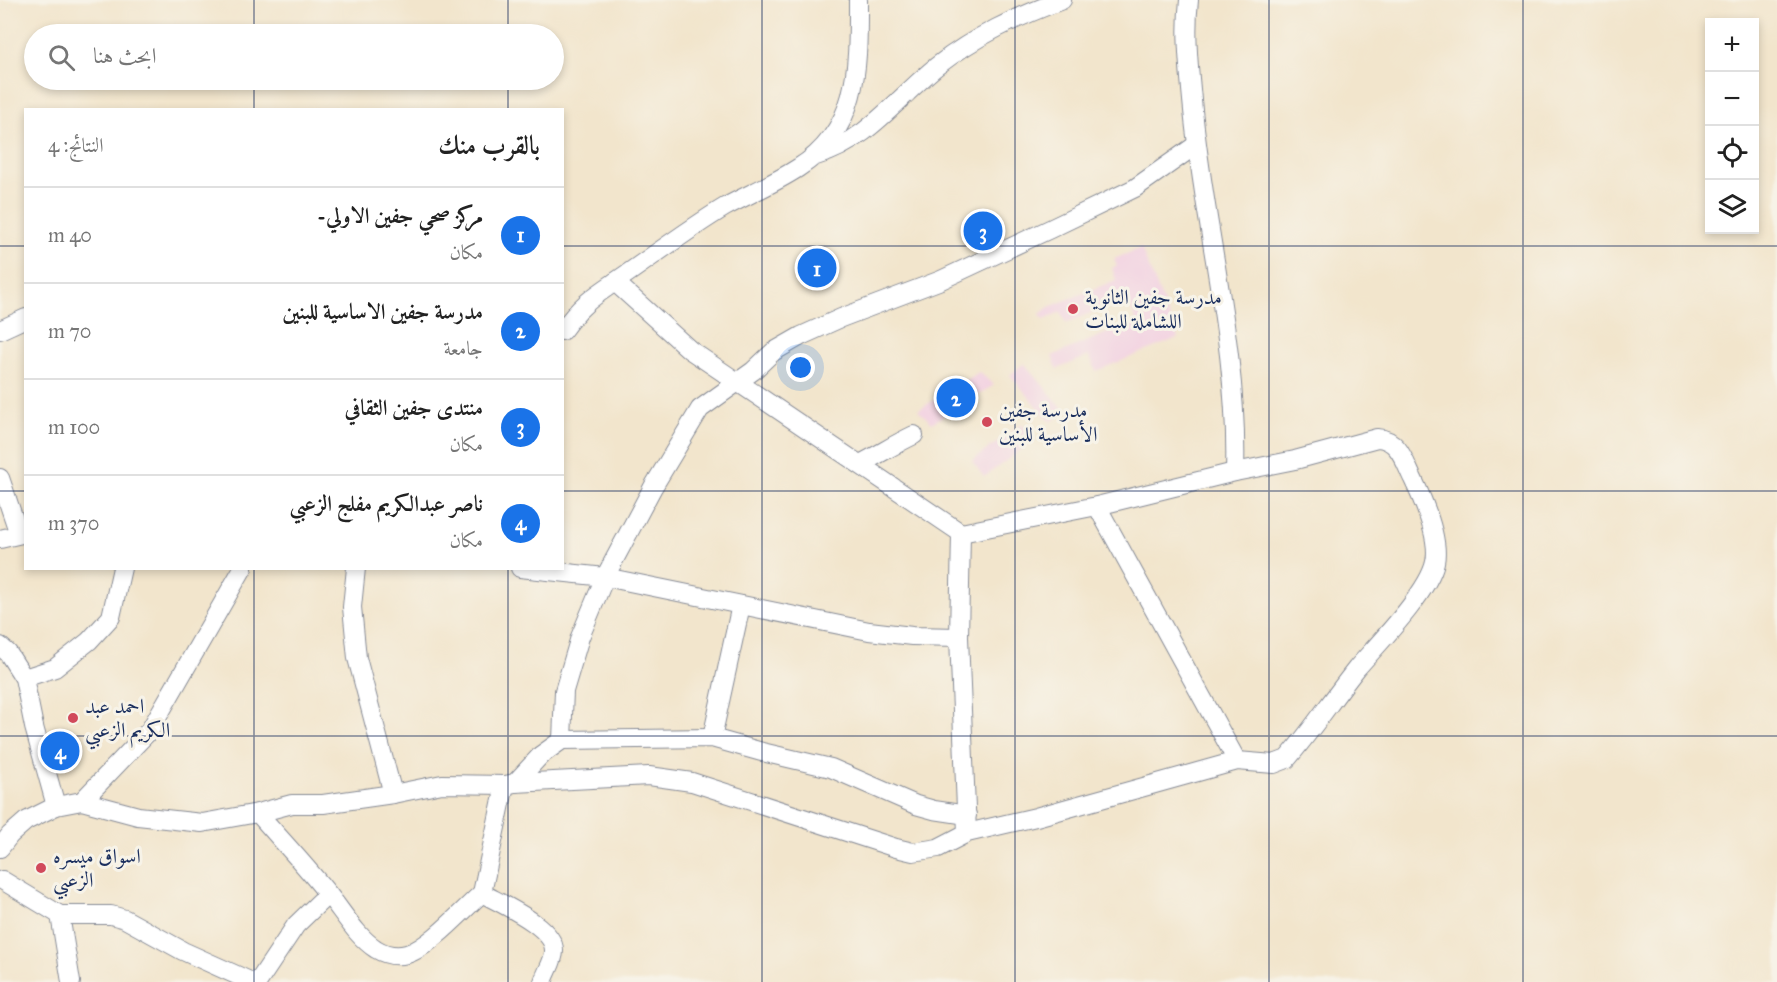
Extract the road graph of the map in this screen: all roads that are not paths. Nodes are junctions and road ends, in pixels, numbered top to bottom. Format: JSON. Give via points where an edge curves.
{"nodes":[{"id":1,"x":858,"y":0,"type":"edge"},
{"id":2,"x":1062,"y":0,"type":"edge"},
{"id":3,"x":1189,"y":0,"type":"edge"},
{"id":4,"x":1196,"y":145,"type":"junction"},
{"id":5,"x":813,"y":158,"type":"junction"},
{"id":6,"x":615,"y":282,"type":"junction"},
{"id":7,"x":24,"y":319,"type":"edge"},
{"id":8,"x":564,"y":328,"type":"edge"},
{"id":9,"x":0,"y":330,"type":"edge"},
{"id":10,"x":738,"y":382,"type":"junction"},
{"id":11,"x":914,"y":435,"type":"dead end"},
{"id":12,"x":860,"y":464,"type":"junction"},
{"id":13,"x":1235,"y":472,"type":"junction"},
{"id":14,"x":0,"y":478,"type":"edge"},
{"id":15,"x":1097,"y":506,"type":"junction"},
{"id":16,"x":961,"y":533,"type":"junction"},
{"id":17,"x":22,"y":534,"type":"edge"},
{"id":18,"x":0,"y":539,"type":"edge"},
{"id":19,"x":122,"y":570,"type":"edge"},
{"id":20,"x":242,"y":570,"type":"edge"},
{"id":21,"x":356,"y":570,"type":"edge"},
{"id":22,"x":539,"y":570,"type":"edge"},
{"id":23,"x":605,"y":577,"type":"junction"},
{"id":24,"x":741,"y":605,"type":"junction"},
{"id":25,"x":959,"y":637,"type":"junction"},
{"id":26,"x":0,"y":646,"type":"edge"},
{"id":27,"x":24,"y":678,"type":"junction"},
{"id":28,"x":712,"y":738,"type":"junction"},
{"id":29,"x":562,"y":740,"type":"junction"},
{"id":30,"x":1238,"y":761,"type":"junction"},
{"id":31,"x":510,"y":784,"type":"junction"},
{"id":32,"x":393,"y":794,"type":"junction"},
{"id":33,"x":82,"y":801,"type":"junction"},
{"id":34,"x":56,"y":806,"type":"junction"},
{"id":35,"x":258,"y":813,"type":"junction"},
{"id":36,"x":967,"y":824,"type":"junction"},
{"id":37,"x":0,"y":848,"type":"edge"},
{"id":38,"x":1,"y":876,"type":"edge"},
{"id":39,"x":482,"y":893,"type":"junction"},
{"id":40,"x":328,"y":894,"type":"junction"},
{"id":41,"x":60,"y":915,"type":"junction"},
{"id":42,"x":71,"y":982,"type":"edge"},
{"id":43,"x":252,"y":982,"type":"edge"},
{"id":44,"x":258,"y":982,"type":"edge"},
{"id":45,"x":543,"y":982,"type":"edge"}],
"edges":[{"from":1,"to":5,"type":"street","via":[[855,83],[850,103],[835,133]]},
{"from":2,"to":5,"type":"street","via":[[978,37],[934,69],[866,132]]},
{"from":3,"to":4,"type":"street","via":[[1188,50]]},
{"from":4,"to":10,"type":"street","via":[[1135,188],[941,280],[801,336],[773,352]]},
{"from":4,"to":13,"type":"street","via":[[1233,398]]},
{"from":5,"to":6,"type":"street","via":[[716,213]]},
{"from":6,"to":8,"type":"street","via":[[585,302]]},
{"from":6,"to":10,"type":"street","via":[[690,350]]},
{"from":7,"to":9,"type":"street"},
{"from":10,"to":12,"type":"street"},
{"from":10,"to":23,"type":"street","via":[[700,409]]},
{"from":11,"to":12,"type":"street"},
{"from":12,"to":16,"type":"street"},
{"from":13,"to":15,"type":"street"},
{"from":13,"to":30,"type":"street","via":[[1295,460],[1366,439],[1386,438],[1398,449],[1416,486],[1437,550],[1435,565],[1396,624],[1287,759],[1274,764]]},
{"from":14,"to":17,"type":"street"},
{"from":15,"to":16,"type":"street"},
{"from":15,"to":30,"type":"street"},
{"from":16,"to":25,"type":"street"},
{"from":17,"to":18,"type":"street"},
{"from":19,"to":27,"type":"street","via":[[111,617],[90,641],[55,668]]},
{"from":20,"to":33,"type":"street","via":[[150,730]]},
{"from":21,"to":32,"type":"street","via":[[353,624],[357,658]]},
{"from":22,"to":23,"type":"street"},
{"from":23,"to":24,"type":"street"},
{"from":23,"to":29,"type":"street","via":[[570,667],[564,691]]},
{"from":24,"to":25,"type":"street","via":[[869,631]]},
{"from":24,"to":28,"type":"street"},
{"from":25,"to":36,"type":"street"},
{"from":26,"to":27,"type":"street"},
{"from":27,"to":34,"type":"street"},
{"from":28,"to":29,"type":"street"},
{"from":28,"to":36,"type":"street","via":[[831,768]]},
{"from":29,"to":31,"type":"street"},
{"from":30,"to":36,"type":"street","via":[[1036,817]]},
{"from":31,"to":32,"type":"street","via":[[442,784]]},
{"from":31,"to":36,"type":"street","via":[[650,776],[680,779],[913,852],[938,848]]},
{"from":31,"to":39,"type":"street"},
{"from":32,"to":35,"type":"street","via":[[323,804],[292,804]]},
{"from":33,"to":34,"type":"street"},
{"from":33,"to":35,"type":"street","via":[[178,822],[202,823]]},
{"from":34,"to":37,"type":"street","via":[[26,821]]},
{"from":35,"to":40,"type":"street"},
{"from":38,"to":41,"type":"street"},
{"from":39,"to":40,"type":"street","via":[[427,944],[398,956],[376,949],[359,934]]},
{"from":39,"to":45,"type":"street","via":[[547,933],[555,947]]},
{"from":40,"to":44,"type":"street","via":[[296,924]]},
{"from":41,"to":42,"type":"street"},
{"from":41,"to":43,"type":"street","via":[[111,915],[126,919],[183,951]]}]}
